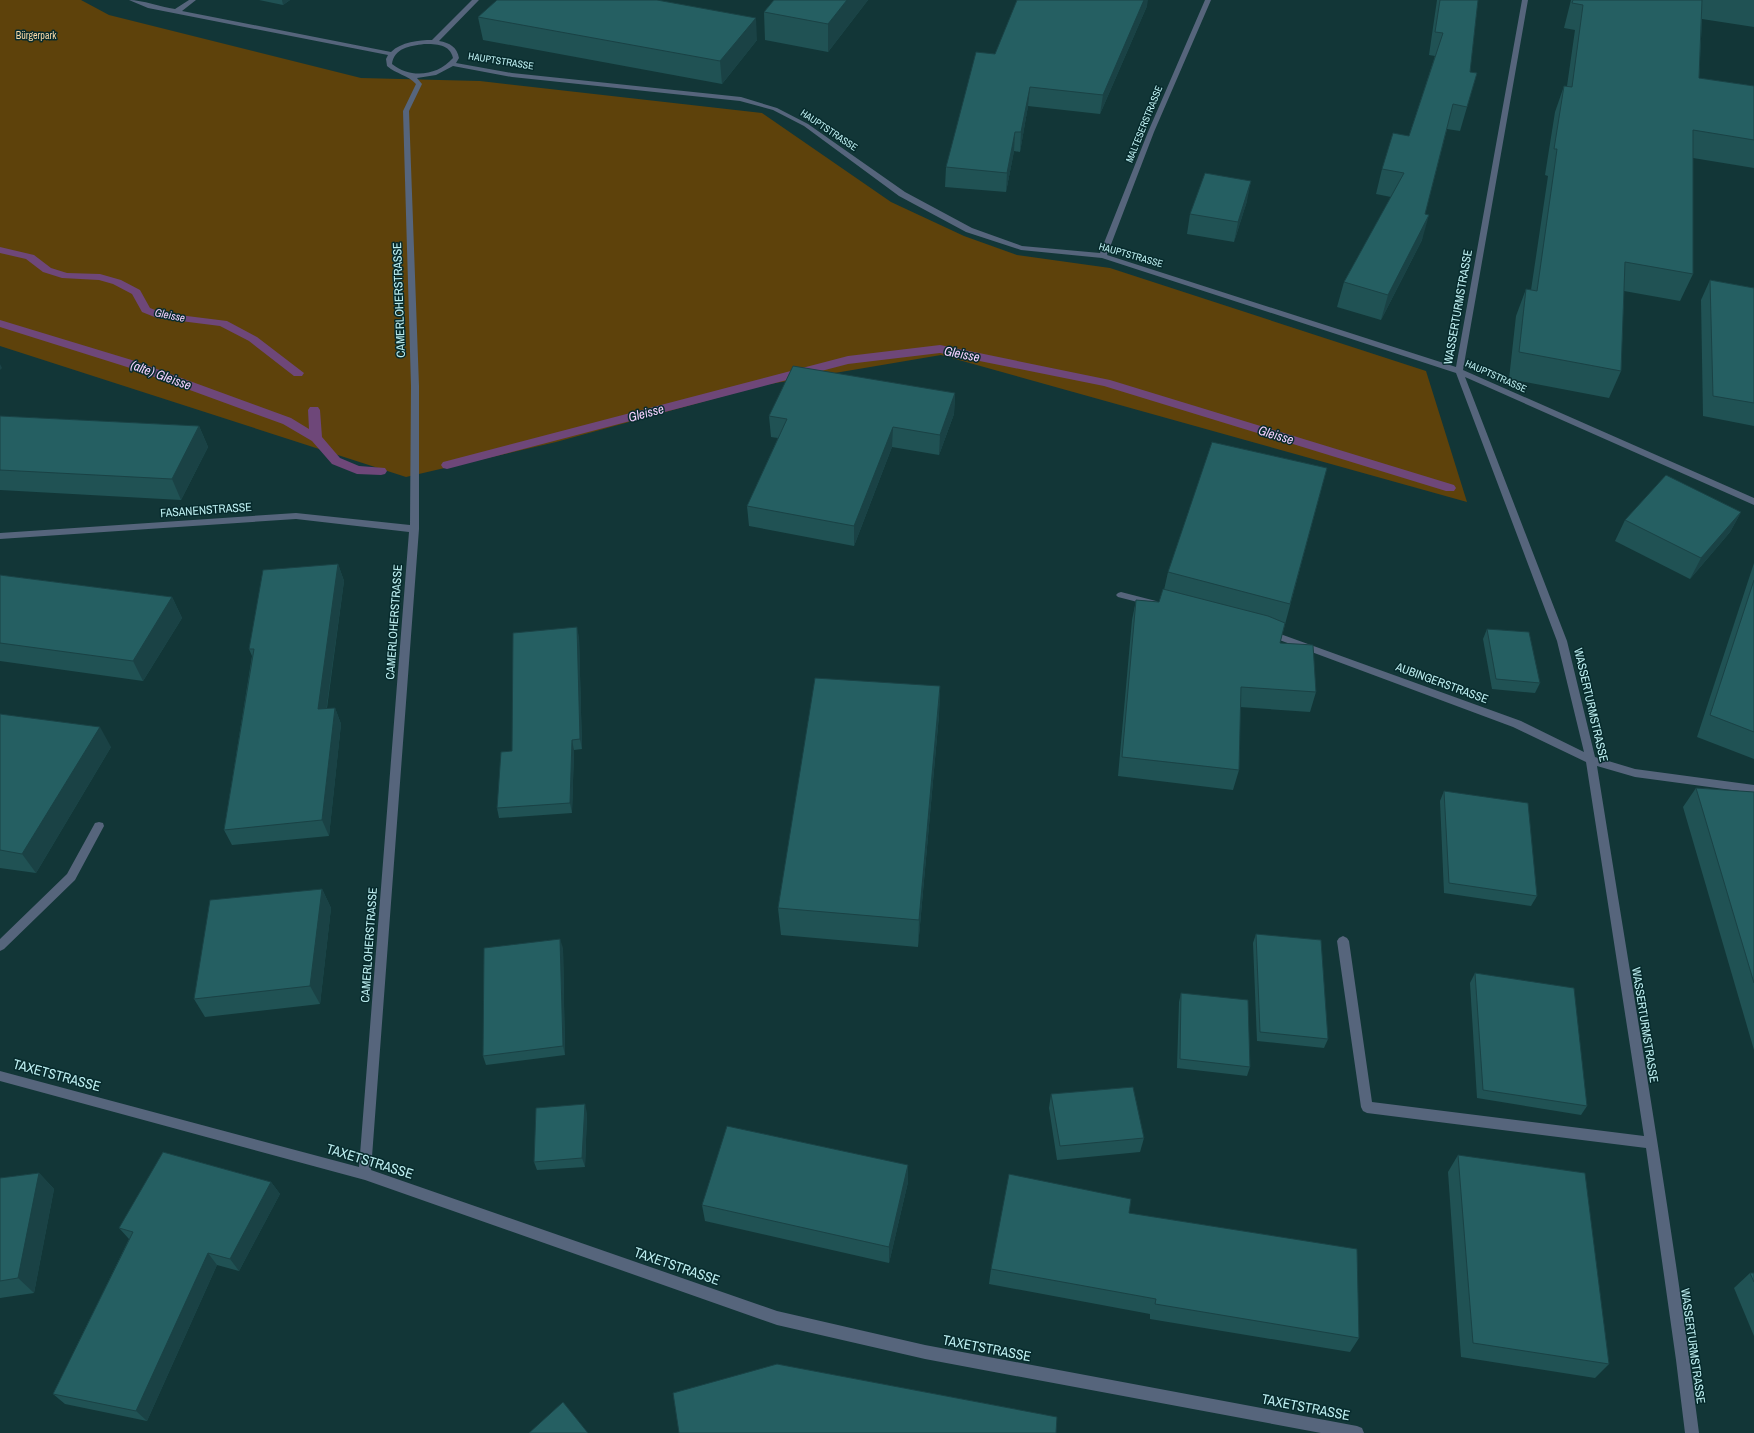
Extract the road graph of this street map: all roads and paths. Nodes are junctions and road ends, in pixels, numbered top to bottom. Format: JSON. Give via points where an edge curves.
{"nodes":[{"id":1,"x":132,"y":0,"type":"edge"},
{"id":2,"x":193,"y":0,"type":"edge"},
{"id":3,"x":476,"y":0,"type":"edge"},
{"id":4,"x":1208,"y":0,"type":"edge"},
{"id":5,"x":1525,"y":0,"type":"edge"},
{"id":6,"x":177,"y":12,"type":"junction"},
{"id":7,"x":434,"y":42,"type":"junction"},
{"id":8,"x":392,"y":54,"type":"junction"},
{"id":9,"x":453,"y":64,"type":"junction"},
{"id":10,"x":412,"y":76,"type":"junction"},
{"id":11,"x":1103,"y":256,"type":"junction"},
{"id":12,"x":1459,"y":371,"type":"junction"},
{"id":13,"x":1754,"y":502,"type":"edge"},
{"id":14,"x":414,"y":529,"type":"junction"},
{"id":15,"x":0,"y":536,"type":"edge"},
{"id":16,"x":1121,"y":595,"type":"dead end"},
{"id":17,"x":1166,"y":607,"type":"edge"},
{"id":18,"x":1257,"y":630,"type":"edge"},
{"id":19,"x":1591,"y":760,"type":"junction"},
{"id":20,"x":1754,"y":789,"type":"edge"},
{"id":21,"x":99,"y":826,"type":"dead end"},
{"id":22,"x":1343,"y":941,"type":"dead end"},
{"id":23,"x":0,"y":946,"type":"edge"},
{"id":24,"x":0,"y":1076,"type":"edge"},
{"id":25,"x":1651,"y":1143,"type":"junction"},
{"id":26,"x":365,"y":1174,"type":"junction"},
{"id":27,"x":1357,"y":1433,"type":"edge"},
{"id":28,"x":1692,"y":1433,"type":"edge"}],
"edges":[{"from":1,"to":6,"type":"street"},
{"from":2,"to":6,"type":"street"},
{"from":3,"to":7,"type":"street"},
{"from":4,"to":11,"type":"street","name":"MALTESERSTRASSE","via":[[1151,132]]},
{"from":5,"to":12,"type":"street","name":"WASSERTURMSTRASSE"},
{"from":6,"to":8,"type":"street"},
{"from":7,"to":8,"type":"street","via":[[405,46]]},
{"from":7,"to":9,"type":"street","via":[[452,47],[456,52]]},
{"from":8,"to":10,"type":"street","via":[[389,65],[393,70]]},
{"from":9,"to":10,"type":"street","via":[[440,72]]},
{"from":9,"to":11,"type":"street","name":"HAUPTSTRASSE","via":[[512,75],[741,99],[774,109],[806,125],[902,194],[969,230],[1021,248]]},
{"from":10,"to":14,"type":"street","name":"CAMERLOHERSTRASSE","via":[[418,84],[406,111],[415,386]]},
{"from":11,"to":12,"type":"street","name":"HAUPTSTRASSE"},
{"from":12,"to":13,"type":"street","name":"HAUPTSTRASSE"},
{"from":12,"to":19,"type":"street","name":"WASSERTURMSTRASSE","via":[[1562,641]]},
{"from":14,"to":15,"type":"street","name":"FASANENSTRASSE","via":[[296,516]]},
{"from":14,"to":26,"type":"street","name":"CAMERLOHERSTRASSE"},
{"from":16,"to":17,"type":"street"},
{"from":18,"to":19,"type":"street","name":"AUBINGERSTRASSE","via":[[1517,724]]},
{"from":19,"to":20,"type":"street","name":"AUBINGERSTRASSE","via":[[1635,773]]},
{"from":19,"to":25,"type":"street","name":"WASSERTURMSTRASSE"},
{"from":21,"to":23,"type":"street","via":[[71,877]]},
{"from":22,"to":25,"type":"street","via":[[1367,1107]]},
{"from":24,"to":26,"type":"street","name":"TAXETSTRASSE"},
{"from":25,"to":28,"type":"street","name":"WASSERTURMSTRASSE"},
{"from":26,"to":27,"type":"street","name":"TAXETSTRASSE","via":[[777,1318],[925,1352]]}]}
